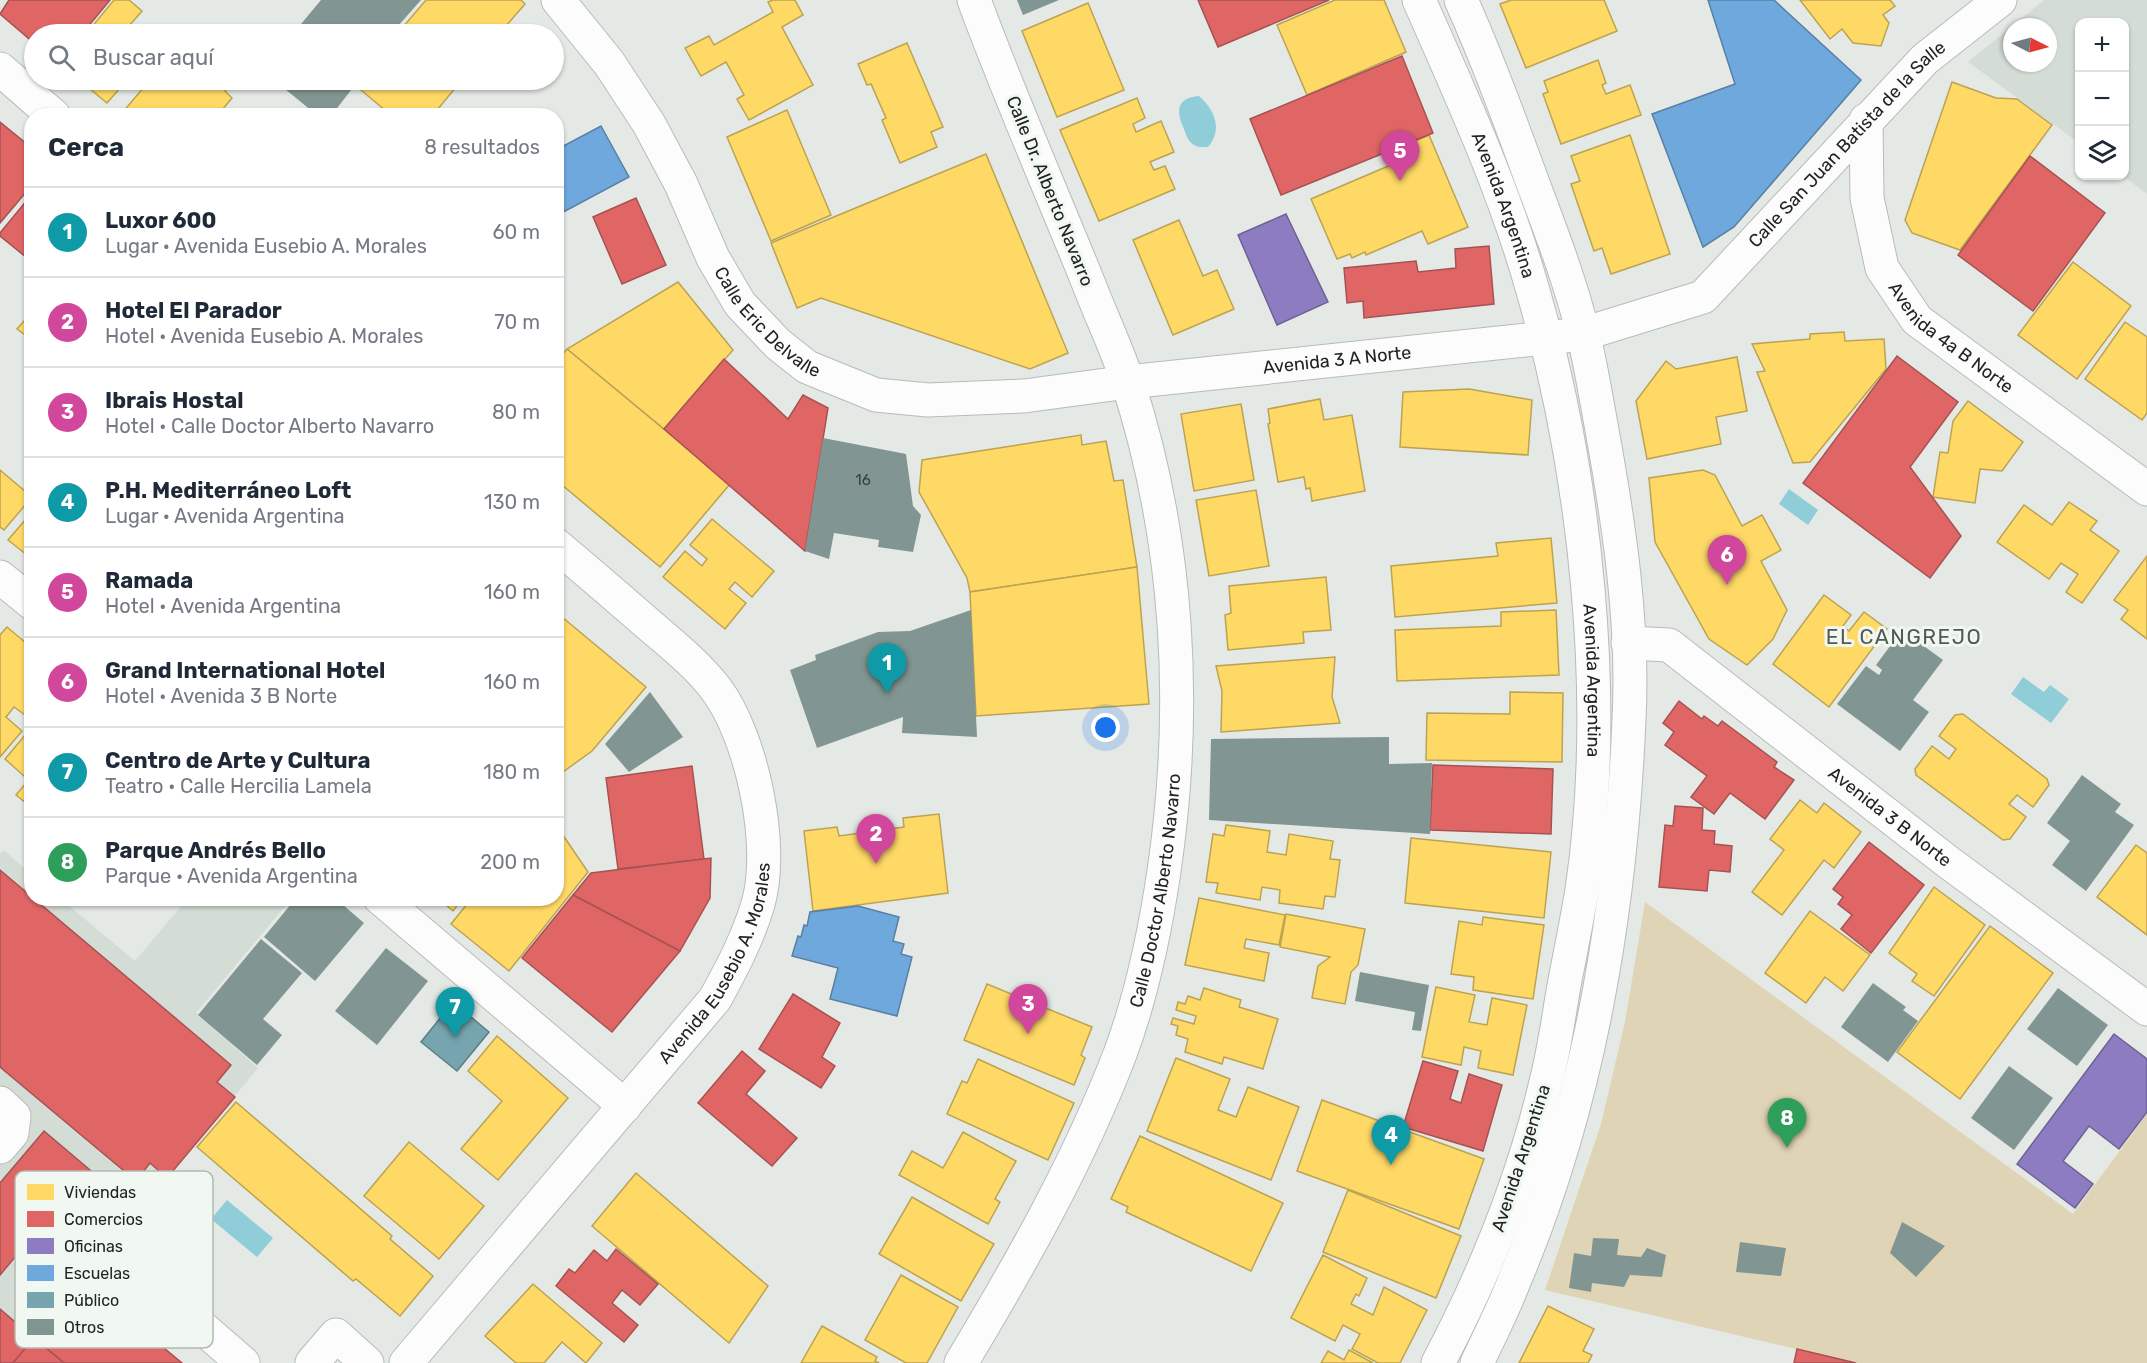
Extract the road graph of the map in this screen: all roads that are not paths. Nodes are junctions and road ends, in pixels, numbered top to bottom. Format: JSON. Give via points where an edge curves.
{"nodes":[{"id":1,"x":558,"y":0,"type":"edge"},
{"id":2,"x":974,"y":0,"type":"edge"},
{"id":3,"x":1419,"y":0,"type":"edge"},
{"id":4,"x":1461,"y":0,"type":"edge"},
{"id":5,"x":2000,"y":0,"type":"edge"},
{"id":6,"x":0,"y":69,"type":"edge"},
{"id":7,"x":24,"y":90,"type":"edge"},
{"id":8,"x":24,"y":90,"type":"edge"},
{"id":9,"x":45,"y":108,"type":"edge"},
{"id":10,"x":1866,"y":120,"type":"junction"},
{"id":11,"x":1822,"y":169,"type":"junction"},
{"id":12,"x":1867,"y":194,"type":"junction"},
{"id":13,"x":1703,"y":297,"type":"joint"},
{"id":14,"x":1584,"y":334,"type":"junction"},
{"id":15,"x":1545,"y":339,"type":"junction"},
{"id":16,"x":1128,"y":382,"type":"junction"},
{"id":17,"x":2147,"y":489,"type":"edge"},
{"id":18,"x":564,"y":552,"type":"edge"},
{"id":19,"x":0,"y":577,"type":"edge"},
{"id":20,"x":24,"y":596,"type":"edge"},
{"id":21,"x":1626,"y":611,"type":"junction"},
{"id":22,"x":1589,"y":613,"type":"junction"},
{"id":23,"x":1628,"y":643,"type":"junction"},
{"id":24,"x":389,"y":906,"type":"edge"},
{"id":25,"x":2147,"y":1009,"type":"edge"},
{"id":26,"x":0,"y":1103,"type":"edge"},
{"id":27,"x":625,"y":1106,"type":"junction"},
{"id":28,"x":0,"y":1147,"type":"edge"},
{"id":29,"x":213,"y":1337,"type":"edge"},
{"id":30,"x":243,"y":1363,"type":"edge"},
{"id":31,"x":312,"y":1363,"type":"edge"},
{"id":32,"x":367,"y":1363,"type":"edge"},
{"id":33,"x":406,"y":1363,"type":"edge"},
{"id":34,"x":961,"y":1363,"type":"edge"},
{"id":35,"x":1438,"y":1363,"type":"edge"},
{"id":36,"x":1477,"y":1363,"type":"edge"}],
"edges":[{"from":1,"to":16,"type":"street","name":"Calle Eric Delvalle","via":[[609,63],[649,124],[681,184],[713,258],[740,304],[778,344],[807,367],[876,395],[913,400],[1024,396]]},
{"from":2,"to":16,"type":"street","name":"Calle Dr. Alberto Navarro"},
{"from":3,"to":15,"type":"street","name":"Avenida Argentina","via":[[1503,200]]},
{"from":4,"to":14,"type":"street","name":"Avenida Argentina","via":[[1560,254]]},
{"from":5,"to":10,"type":"street","name":"Calle San Juan Batista de la Salle","via":[[1925,59]]},
{"from":6,"to":7,"type":"street"},
{"from":8,"to":9,"type":"street"},
{"from":10,"to":11,"type":"street","name":"Calle San Juan Batista de la Salle"},
{"from":10,"to":12,"type":"street","name":"Avenida 4a B Norte"},
{"from":11,"to":12,"type":"street","via":[[1842,168]]},
{"from":11,"to":13,"type":"street","name":"Calle San Juan Batista de la Salle"},
{"from":12,"to":17,"type":"street","name":"Avenida 4a B Norte","via":[[1882,268],[1917,320]]},
{"from":13,"to":14,"type":"street","name":"Avenida 3 A Norte"},
{"from":14,"to":15,"type":"street","name":"Avenida 3 A Norte"},
{"from":14,"to":21,"type":"street","name":"Avenida Argentina","via":[[1612,485]]},
{"from":15,"to":16,"type":"street","name":"Avenida 3 A Norte"},
{"from":15,"to":22,"type":"street","name":"Avenida Argentina","via":[[1576,498]]},
{"from":16,"to":34,"type":"street","name":"Calle Doctor Alberto Navarro","via":[[1159,495],[1171,585],[1178,706],[1173,807],[1157,917],[1121,1050],[1086,1136],[1027,1252]]},
{"from":18,"to":27,"type":"street","name":"Avenida Eusebio A. Morales","via":[[674,646],[716,690],[744,745],[759,803],[764,855],[759,901],[741,953],[716,999]]},
{"from":19,"to":20,"type":"street"},
{"from":21,"to":22,"type":"street"},
{"from":21,"to":23,"type":"street","name":"Avenida Argentina"},
{"from":22,"to":35,"type":"street","name":"Avenida Argentina","via":[[1593,666],[1589,814],[1582,888],[1547,1078],[1519,1173],[1485,1264]]},
{"from":23,"to":25,"type":"street","name":"Avenida 3 B Norte","via":[[1669,645],[1948,862]]},
{"from":23,"to":36,"type":"street","name":"Avenida Argentina","via":[[1630,718],[1612,915],[1595,1011],[1549,1186],[1516,1278]]},
{"from":24,"to":27,"type":"street"},
{"from":26,"to":28,"type":"street","via":[[14,1116],[12,1133]]},
{"from":27,"to":33,"type":"street","name":"Avenida Eusebio A. Morales"},
{"from":29,"to":30,"type":"street"},
{"from":31,"to":32,"type":"street","via":[[336,1335]]}]}
